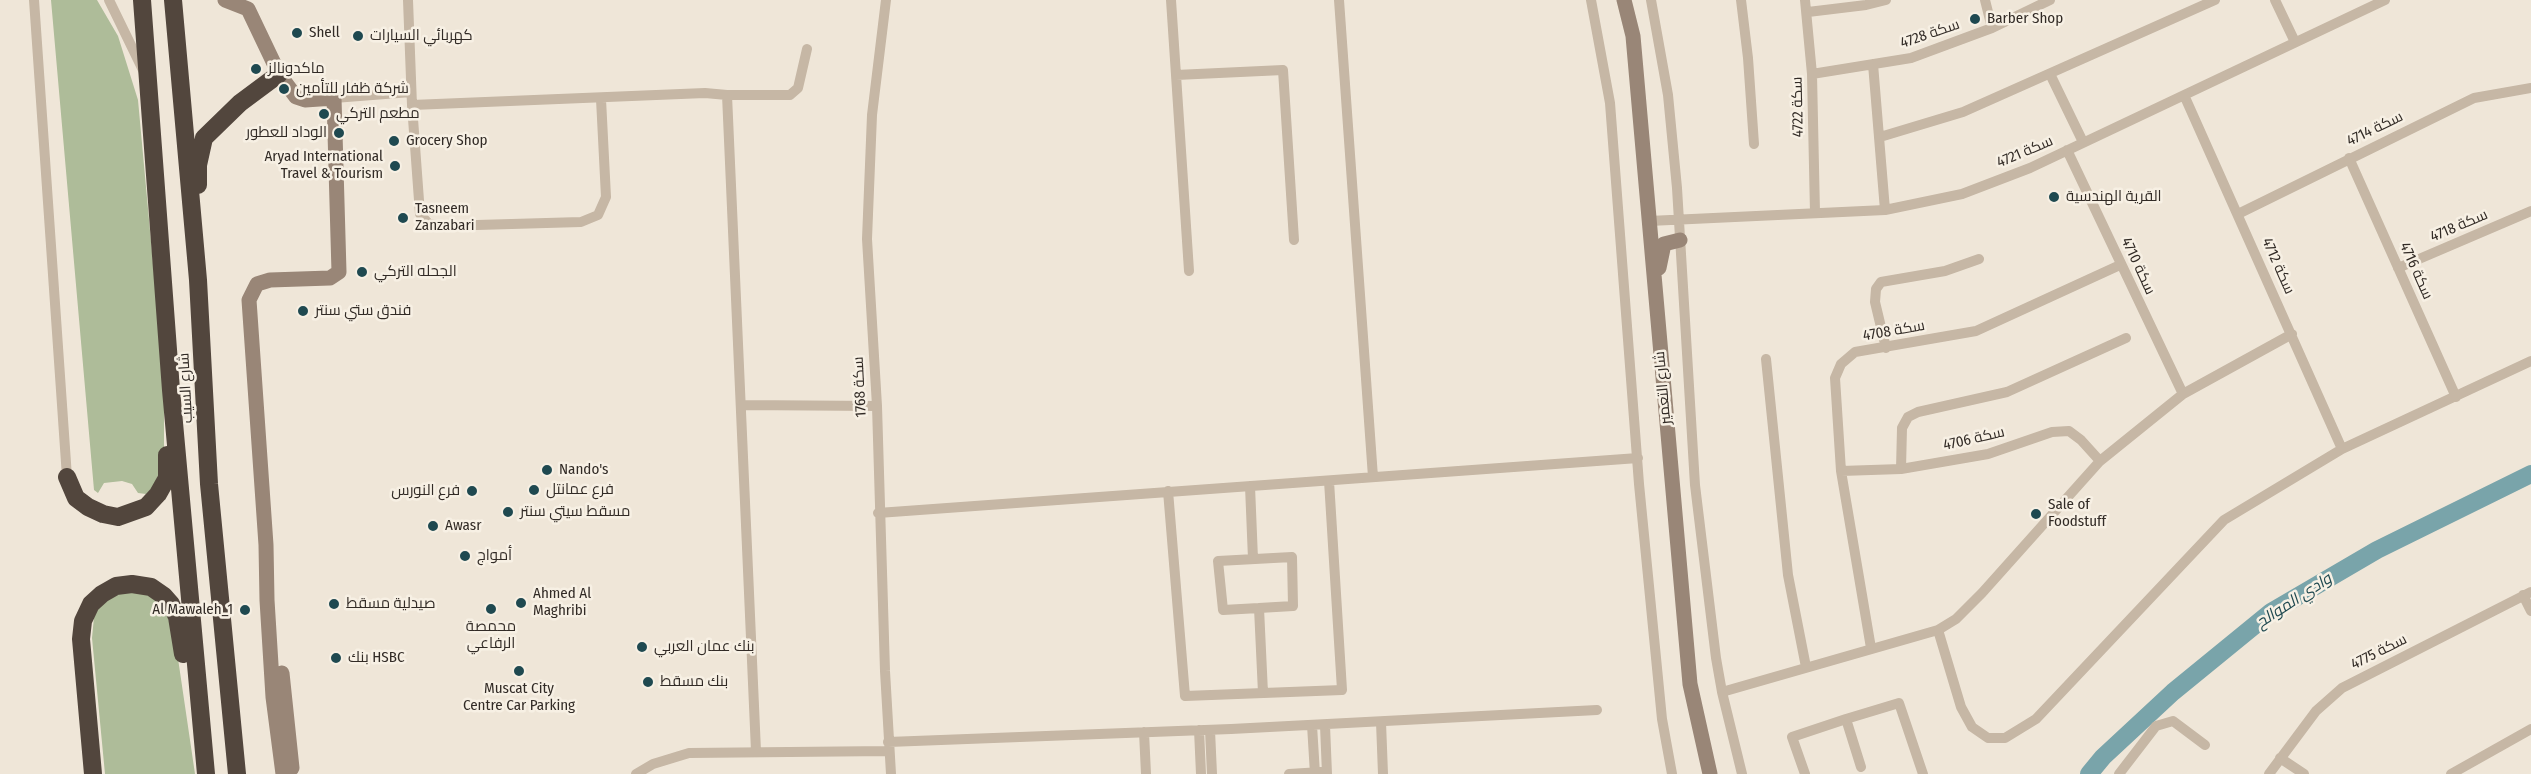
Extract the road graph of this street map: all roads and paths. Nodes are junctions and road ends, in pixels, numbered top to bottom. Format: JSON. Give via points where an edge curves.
{"nodes":[{"id":1,"x":34,"y":0,"type":"edge"},
{"id":2,"x":109,"y":0,"type":"edge"},
{"id":3,"x":142,"y":0,"type":"edge"},
{"id":4,"x":173,"y":0,"type":"edge"},
{"id":5,"x":225,"y":0,"type":"edge"},
{"id":6,"x":408,"y":0,"type":"edge"},
{"id":7,"x":886,"y":0,"type":"edge"},
{"id":8,"x":1171,"y":0,"type":"edge"},
{"id":9,"x":1340,"y":0,"type":"edge"},
{"id":10,"x":1591,"y":0,"type":"edge"},
{"id":11,"x":1624,"y":0,"type":"edge"},
{"id":12,"x":1651,"y":0,"type":"edge"},
{"id":13,"x":1741,"y":0,"type":"edge"},
{"id":14,"x":1805,"y":0,"type":"edge"},
{"id":15,"x":1886,"y":0,"type":"edge"},
{"id":16,"x":1985,"y":0,"type":"edge"},
{"id":17,"x":2050,"y":0,"type":"edge"},
{"id":18,"x":2215,"y":0,"type":"edge"},
{"id":19,"x":2275,"y":0,"type":"edge"},
{"id":20,"x":2385,"y":0,"type":"edge"},
{"id":21,"x":1808,"y":12,"type":"junction"},
{"id":22,"x":1992,"y":28,"type":"junction"},
{"id":23,"x":2295,"y":42,"type":"junction"},
{"id":24,"x":807,"y":49,"type":"dead end"},
{"id":25,"x":1873,"y":64,"type":"junction"},
{"id":26,"x":279,"y":74,"type":"junction"},
{"id":27,"x":1812,"y":74,"type":"junction"},
{"id":28,"x":2050,"y":74,"type":"junction"},
{"id":29,"x":1176,"y":75,"type":"junction"},
{"id":30,"x":149,"y":83,"type":"junction"},
{"id":31,"x":2531,"y":88,"type":"edge"},
{"id":32,"x":411,"y":92,"type":"junction"},
{"id":33,"x":727,"y":95,"type":"junction"},
{"id":34,"x":2184,"y":95,"type":"junction"},
{"id":35,"x":334,"y":98,"type":"junction"},
{"id":36,"x":601,"y":99,"type":"junction"},
{"id":37,"x":412,"y":105,"type":"junction"},
{"id":38,"x":1880,"y":137,"type":"junction"},
{"id":39,"x":2083,"y":142,"type":"junction"},
{"id":40,"x":1754,"y":144,"type":"dead end"},
{"id":41,"x":2067,"y":150,"type":"junction"},
{"id":42,"x":2349,"y":158,"type":"junction"},
{"id":43,"x":1885,"y":210,"type":"junction"},
{"id":44,"x":2531,"y":211,"type":"edge"},
{"id":45,"x":1815,"y":213,"type":"junction"},
{"id":46,"x":2238,"y":214,"type":"junction"},
{"id":47,"x":1679,"y":219,"type":"junction"},
{"id":48,"x":1649,"y":221,"type":"junction"},
{"id":49,"x":1294,"y":240,"type":"dead end"},
{"id":50,"x":1680,"y":240,"type":"junction"},
{"id":51,"x":1979,"y":259,"type":"dead end"},
{"id":52,"x":2120,"y":265,"type":"junction"},
{"id":53,"x":2398,"y":268,"type":"junction"},
{"id":54,"x":1189,"y":271,"type":"dead end"},
{"id":55,"x":1654,"y":279,"type":"junction"},
{"id":56,"x":198,"y":280,"type":"junction"},
{"id":57,"x":2292,"y":334,"type":"junction"},
{"id":58,"x":2126,"y":338,"type":"dead end"},
{"id":59,"x":1886,"y":348,"type":"junction"},
{"id":60,"x":1767,"y":359,"type":"dead end"},
{"id":61,"x":2531,"y":361,"type":"edge"},
{"id":62,"x":171,"y":390,"type":"junction"},
{"id":63,"x":2183,"y":394,"type":"junction"},
{"id":64,"x":2456,"y":397,"type":"junction"},
{"id":65,"x":741,"y":405,"type":"junction"},
{"id":66,"x":877,"y":406,"type":"junction"},
{"id":67,"x":2343,"y":449,"type":"junction"},
{"id":68,"x":1638,"y":458,"type":"junction"},
{"id":69,"x":2100,"y":461,"type":"junction"},
{"id":70,"x":1901,"y":469,"type":"junction"},
{"id":71,"x":1841,"y":471,"type":"junction"},
{"id":72,"x":67,"y":477,"type":"joint"},
{"id":73,"x":1373,"y":477,"type":"junction"},
{"id":74,"x":1329,"y":481,"type":"junction"},
{"id":75,"x":1250,"y":486,"type":"junction"},
{"id":76,"x":1168,"y":492,"type":"junction"},
{"id":77,"x":879,"y":513,"type":"junction"},
{"id":78,"x":266,"y":545,"type":"junction"},
{"id":79,"x":1253,"y":559,"type":"junction"},
{"id":80,"x":2527,"y":594,"type":"edge"},
{"id":81,"x":1259,"y":608,"type":"junction"},
{"id":82,"x":2531,"y":611,"type":"edge"},
{"id":83,"x":1938,"y":630,"type":"junction"},
{"id":84,"x":1871,"y":648,"type":"junction"},
{"id":85,"x":1806,"y":667,"type":"junction"},
{"id":86,"x":1722,"y":692,"type":"junction"},
{"id":87,"x":1263,"y":693,"type":"junction"},
{"id":88,"x":1597,"y":710,"type":"dead end"},
{"id":89,"x":1846,"y":720,"type":"junction"},
{"id":90,"x":1381,"y":722,"type":"junction"},
{"id":91,"x":1325,"y":724,"type":"junction"},
{"id":92,"x":1312,"y":725,"type":"junction"},
{"id":93,"x":2531,"y":729,"type":"edge"},
{"id":94,"x":1204,"y":730,"type":"junction"},
{"id":95,"x":1144,"y":732,"type":"junction"},
{"id":96,"x":2205,"y":745,"type":"dead end"},
{"id":97,"x":889,"y":747,"type":"junction"},
{"id":98,"x":756,"y":751,"type":"junction"},
{"id":99,"x":2280,"y":758,"type":"junction"},
{"id":100,"x":1861,"y":767,"type":"dead end"},
{"id":101,"x":1315,"y":773,"type":"edge"},
{"id":102,"x":1327,"y":773,"type":"edge"},
{"id":103,"x":93,"y":774,"type":"edge"},
{"id":104,"x":205,"y":774,"type":"edge"},
{"id":105,"x":237,"y":774,"type":"edge"},
{"id":106,"x":283,"y":774,"type":"edge"},
{"id":107,"x":293,"y":774,"type":"edge"},
{"id":108,"x":636,"y":774,"type":"edge"},
{"id":109,"x":891,"y":774,"type":"edge"},
{"id":110,"x":1146,"y":774,"type":"edge"},
{"id":111,"x":1201,"y":774,"type":"edge"},
{"id":112,"x":1212,"y":774,"type":"edge"},
{"id":113,"x":1289,"y":774,"type":"edge"},
{"id":114,"x":1383,"y":774,"type":"edge"},
{"id":115,"x":1672,"y":774,"type":"edge"},
{"id":116,"x":1710,"y":774,"type":"edge"},
{"id":117,"x":1742,"y":774,"type":"edge"},
{"id":118,"x":1805,"y":774,"type":"edge"},
{"id":119,"x":1923,"y":774,"type":"edge"},
{"id":120,"x":2119,"y":774,"type":"edge"},
{"id":121,"x":2269,"y":774,"type":"edge"},
{"id":122,"x":2304,"y":774,"type":"edge"},
{"id":123,"x":2451,"y":774,"type":"edge"}],
"edges":[{"from":1,"to":72,"type":"street"},
{"from":2,"to":30,"type":"street"},
{"from":3,"to":30,"type":"highway","name":"شارع السيب"},
{"from":4,"to":56,"type":"highway","name":"شارع السيب"},
{"from":5,"to":26,"type":"street","via":[[248,9]]},
{"from":6,"to":32,"type":"street"},
{"from":7,"to":66,"type":"street","name":"سكة 1768","via":[[872,115],[867,239]]},
{"from":8,"to":29,"type":"street"},
{"from":9,"to":73,"type":"street"},
{"from":10,"to":68,"type":"street","via":[[1610,103]]},
{"from":11,"to":48,"type":"street","name":"شارع التعمير","via":[[1633,36]]},
{"from":12,"to":47,"type":"street","via":[[1668,95]]},
{"from":13,"to":40,"type":"street"},
{"from":14,"to":21,"type":"street","name":"سكة 4722"},
{"from":15,"to":21,"type":"street"},
{"from":16,"to":22,"type":"street"},
{"from":17,"to":22,"type":"street","name":"سكة 4728"},
{"from":18,"to":28,"type":"street"},
{"from":19,"to":23,"type":"street"},
{"from":20,"to":23,"type":"street","name":"سكة 4721"},
{"from":21,"to":27,"type":"street","name":"سكة 4722"},
{"from":22,"to":25,"type":"street","name":"سكة 4728","via":[[1911,58]]},
{"from":23,"to":34,"type":"street","name":"سكة 4721"},
{"from":24,"to":33,"type":"street","via":[[798,88],[790,95]]},
{"from":25,"to":27,"type":"street","name":"سكة 4728"},
{"from":25,"to":38,"type":"street"},
{"from":26,"to":35,"type":"street","via":[[296,97]]},
{"from":26,"to":56,"type":"highway","via":[[240,103],[204,138],[198,165]]},
{"from":27,"to":45,"type":"street","name":"سكة 4722"},
{"from":28,"to":38,"type":"street","via":[[1963,112]]},
{"from":28,"to":39,"type":"street"},
{"from":29,"to":49,"type":"street","via":[[1283,70]]},
{"from":29,"to":54,"type":"street"},
{"from":30,"to":62,"type":"highway","name":"شارع السيب"},
{"from":31,"to":42,"type":"street","name":"سكة 4714","via":[[2474,98]]},
{"from":32,"to":35,"type":"street"},
{"from":32,"to":37,"type":"street"},
{"from":33,"to":36,"type":"street"},
{"from":33,"to":65,"type":"street"},
{"from":34,"to":39,"type":"street","name":"سكة 4721"},
{"from":34,"to":46,"type":"street","name":"سكة 4712"},
{"from":35,"to":78,"type":"street","via":[[339,272],[330,279],[270,280],[257,284],[249,300]]},
{"from":36,"to":37,"type":"street"},
{"from":36,"to":37,"type":"street","via":[[606,196],[598,215],[581,222],[429,224],[420,214]]},
{"from":38,"to":43,"type":"street"},
{"from":39,"to":41,"type":"street","name":"سكة 4721"},
{"from":41,"to":43,"type":"street","name":"سكة 4721","via":[[1962,194]]},
{"from":41,"to":52,"type":"street","name":"سكة 4710"},
{"from":42,"to":46,"type":"street","name":"سكة 4714"},
{"from":42,"to":53,"type":"street","name":"سكة 4716"},
{"from":43,"to":45,"type":"street","name":"سكة 4721"},
{"from":44,"to":53,"type":"street","name":"سكة 4718"},
{"from":45,"to":47,"type":"street","name":"سكة 4721"},
{"from":46,"to":57,"type":"street","name":"سكة 4712"},
{"from":47,"to":48,"type":"street","name":"سكة 4721"},
{"from":47,"to":50,"type":"street"},
{"from":48,"to":55,"type":"street","name":"شارع التعمير"},
{"from":50,"to":55,"type":"street","via":[[1664,244]]},
{"from":50,"to":86,"type":"street","via":[[1695,485]]},
{"from":51,"to":59,"type":"street","via":[[1945,271],[1881,282],[1875,302]]},
{"from":52,"to":59,"type":"street","name":"سكة 4708","via":[[1976,331]]},
{"from":52,"to":63,"type":"street","name":"سكة 4710"},
{"from":53,"to":64,"type":"street","name":"سكة 4716"},
{"from":55,"to":116,"type":"street","name":"شارع التعمير","via":[[1690,684]]},
{"from":56,"to":105,"type":"highway","name":"شارع السيب","via":[[209,484]]},
{"from":57,"to":63,"type":"street"},
{"from":57,"to":67,"type":"street","name":"سكة 4712"},
{"from":58,"to":70,"type":"street","via":[[2007,392],[1908,417],[1902,428]]},
{"from":59,"to":71,"type":"street","name":"سكة 4708","via":[[1855,352],[1841,364],[1834,378]]},
{"from":60,"to":85,"type":"street","via":[[1788,575]]},
{"from":61,"to":64,"type":"street"},
{"from":62,"to":72,"type":"highway","via":[[167,478],[146,507],[118,517],[103,514],[76,498]]},
{"from":62,"to":104,"type":"highway","name":"شارع السيب"},
{"from":63,"to":69,"type":"street"},
{"from":64,"to":67,"type":"street"},
{"from":65,"to":66,"type":"street"},
{"from":65,"to":98,"type":"street"},
{"from":66,"to":77,"type":"street","name":"سكة 1768"},
{"from":67,"to":83,"type":"street","via":[[2224,520],[2036,719],[2005,738],[1988,738],[1972,727],[1961,707]]},
{"from":68,"to":73,"type":"street"},
{"from":68,"to":115,"type":"street","via":[[1662,718]]},
{"from":69,"to":70,"type":"street","name":"سكة 4706","via":[[2069,431],[2052,432],[1989,454]]},
{"from":69,"to":83,"type":"street","via":[[1982,593],[1956,619]]},
{"from":70,"to":71,"type":"street","name":"سكة 4706"},
{"from":71,"to":84,"type":"street","name":"سكة 4708"},
{"from":73,"to":74,"type":"street"},
{"from":74,"to":75,"type":"street"},
{"from":74,"to":87,"type":"street","via":[[1342,690]]},
{"from":75,"to":76,"type":"street"},
{"from":75,"to":79,"type":"street"},
{"from":76,"to":77,"type":"street"},
{"from":76,"to":87,"type":"street","via":[[1185,696]]},
{"from":77,"to":97,"type":"street","name":"سكة 1768"},
{"from":78,"to":106,"type":"street","via":[[273,697]]},
{"from":78,"to":107,"type":"street","via":[[276,597]]},
{"from":79,"to":81,"type":"street","via":[[1218,561],[1223,610]]},
{"from":79,"to":81,"type":"street","via":[[1292,557],[1293,606]]},
{"from":80,"to":82,"type":"street"},
{"from":80,"to":99,"type":"street","name":"سكة 4775","via":[[2342,688],[2316,711]]},
{"from":81,"to":87,"type":"street"},
{"from":83,"to":84,"type":"street"},
{"from":84,"to":85,"type":"street"},
{"from":85,"to":86,"type":"street"},
{"from":86,"to":117,"type":"street"},
{"from":88,"to":90,"type":"street"},
{"from":89,"to":100,"type":"street"},
{"from":89,"to":118,"type":"street","via":[[1792,737]]},
{"from":89,"to":119,"type":"street","via":[[1899,704]]},
{"from":90,"to":91,"type":"street"},
{"from":90,"to":114,"type":"street"},
{"from":91,"to":92,"type":"street"},
{"from":91,"to":102,"type":"street"},
{"from":92,"to":94,"type":"street"},
{"from":92,"to":101,"type":"street"},
{"from":93,"to":123,"type":"street"},
{"from":94,"to":95,"type":"street"},
{"from":94,"to":111,"type":"street"},
{"from":94,"to":112,"type":"street"},
{"from":95,"to":97,"type":"street"},
{"from":95,"to":110,"type":"street"},
{"from":96,"to":120,"type":"street","via":[[2172,721],[2156,726]]},
{"from":97,"to":98,"type":"street"},
{"from":97,"to":109,"type":"street","name":"سكة 1768"},
{"from":98,"to":108,"type":"street","via":[[689,753]]},
{"from":99,"to":121,"type":"street","name":"سكة 4775"},
{"from":99,"to":122,"type":"street"},
{"from":101,"to":102,"type":"street"},
{"from":101,"to":113,"type":"street"},
{"from":103,"to":104,"type":"highway","via":[[81,639],[83,621],[102,594],[116,586],[132,584],[151,587],[164,596],[177,617],[192,724]]}]}
